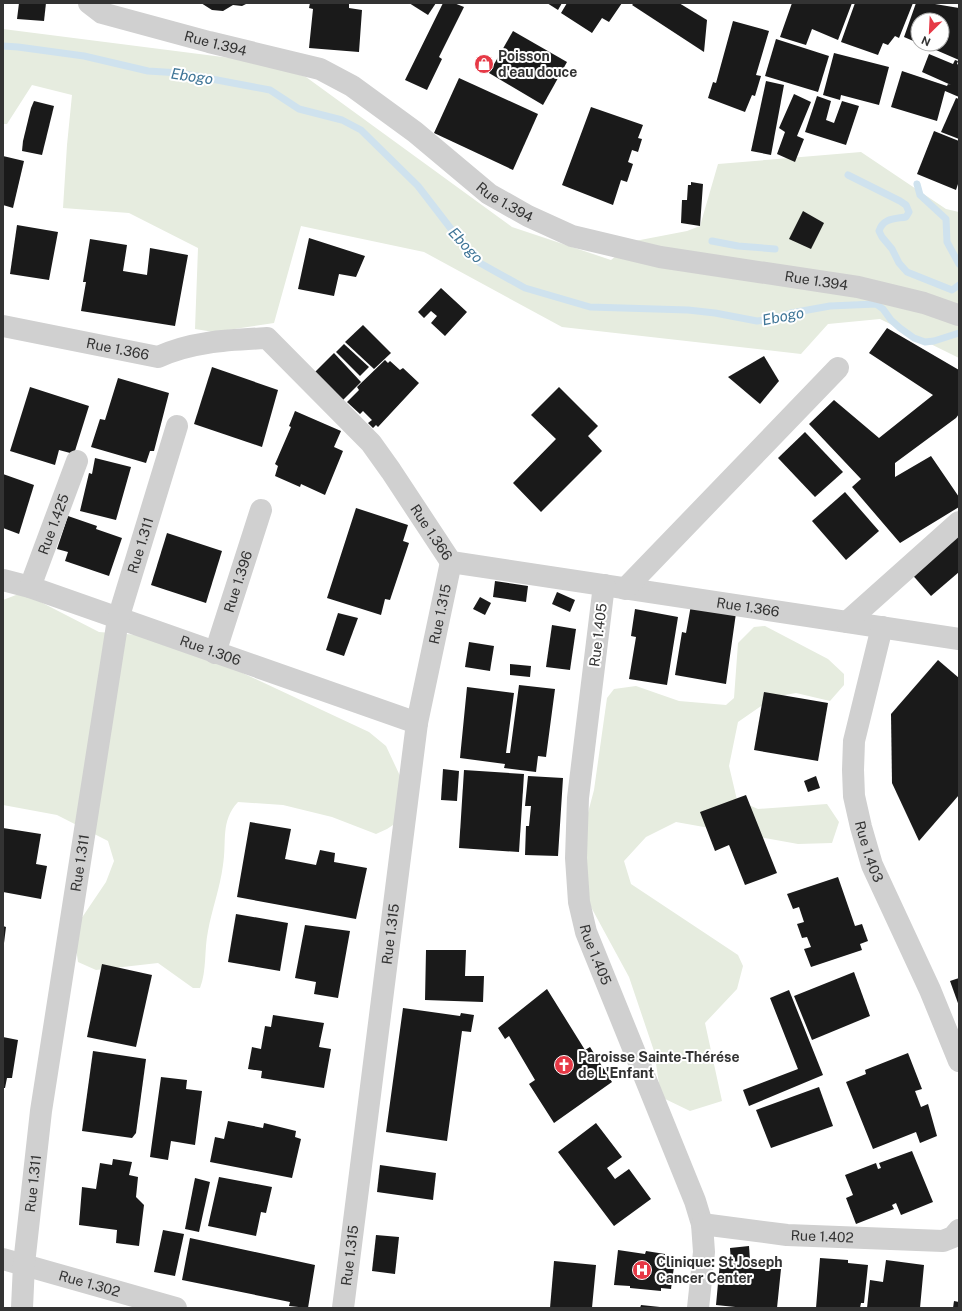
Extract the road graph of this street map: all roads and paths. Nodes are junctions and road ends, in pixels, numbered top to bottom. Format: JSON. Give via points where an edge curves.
{"nodes":[{"id":1,"x":89,"y":3,"type":"edge"},
{"id":2,"x":958,"y":315,"type":"edge"},
{"id":3,"x":3,"y":326,"type":"edge"},
{"id":4,"x":838,"y":368,"type":"dead end"},
{"id":5,"x":177,"y":426,"type":"dead end"},
{"id":6,"x":77,"y":461,"type":"dead end"},
{"id":7,"x":261,"y":510,"type":"dead end"},
{"id":8,"x":959,"y":522,"type":"edge"},
{"id":9,"x":451,"y":562,"type":"junction"},
{"id":10,"x":3,"y":580,"type":"edge"},
{"id":11,"x":604,"y":585,"type":"junction"},
{"id":12,"x":30,"y":587,"type":"junction"},
{"id":13,"x":625,"y":588,"type":"junction"},
{"id":14,"x":118,"y":619,"type":"junction"},
{"id":15,"x":847,"y":622,"type":"junction"},
{"id":16,"x":882,"y":627,"type":"junction"},
{"id":17,"x":959,"y":639,"type":"edge"},
{"id":18,"x":215,"y":653,"type":"junction"},
{"id":19,"x":416,"y":723,"type":"junction"},
{"id":20,"x":959,"y":1061,"type":"edge"},
{"id":21,"x":702,"y":1224,"type":"junction"},
{"id":22,"x":951,"y":1235,"type":"edge"},
{"id":23,"x":3,"y":1259,"type":"edge"},
{"id":24,"x":24,"y":1264,"type":"junction"},
{"id":25,"x":22,"y":1308,"type":"edge"},
{"id":26,"x":176,"y":1308,"type":"edge"},
{"id":27,"x":343,"y":1308,"type":"edge"},
{"id":28,"x":698,"y":1308,"type":"edge"}],
"edges":[{"from":1,"to":2,"type":"street","name":"Rue 1.394","via":[[102,13],[320,69],[352,86],[488,194],[572,236],[660,257],[858,287],[924,303]]},
{"from":3,"to":9,"type":"street","name":"Rue 1.366","via":[[158,356],[174,350],[226,340],[267,338],[371,443]]},
{"from":4,"to":13,"type":"street"},
{"from":5,"to":14,"type":"street","name":"Rue 1.311"},
{"from":6,"to":12,"type":"street","name":"Rue 1.425"},
{"from":7,"to":18,"type":"street","name":"Rue 1.396"},
{"from":8,"to":15,"type":"street"},
{"from":9,"to":11,"type":"street","name":"Rue 1.366"},
{"from":9,"to":19,"type":"street","name":"Rue 1.315"},
{"from":10,"to":12,"type":"street","name":"Rue 1.306"},
{"from":11,"to":13,"type":"street","name":"Rue 1.366"},
{"from":11,"to":21,"type":"street","name":"Rue 1.405","via":[[578,798],[578,902],[586,932]]},
{"from":12,"to":14,"type":"street","name":"Rue 1.306"},
{"from":13,"to":15,"type":"street","name":"Rue 1.366"},
{"from":14,"to":18,"type":"street","name":"Rue 1.306"},
{"from":14,"to":24,"type":"street","name":"Rue 1.311","via":[[41,1111]]},
{"from":15,"to":16,"type":"street","name":"Rue 1.366"},
{"from":16,"to":17,"type":"street","name":"Rue 1.366"},
{"from":16,"to":20,"type":"street","name":"Rue 1.403","via":[[854,741],[854,796],[872,865],[930,990]]},
{"from":18,"to":19,"type":"street","name":"Rue 1.306"},
{"from":19,"to":27,"type":"street","name":"Rue 1.315"},
{"from":21,"to":22,"type":"street","name":"Rue 1.402","via":[[787,1235]]},
{"from":21,"to":28,"type":"street","name":"Rue 1.405","via":[[704,1252]]},
{"from":23,"to":24,"type":"street","name":"Rue 1.302"},
{"from":24,"to":25,"type":"street","name":"Rue 1.311"},
{"from":24,"to":26,"type":"street","name":"Rue 1.302"}]}
